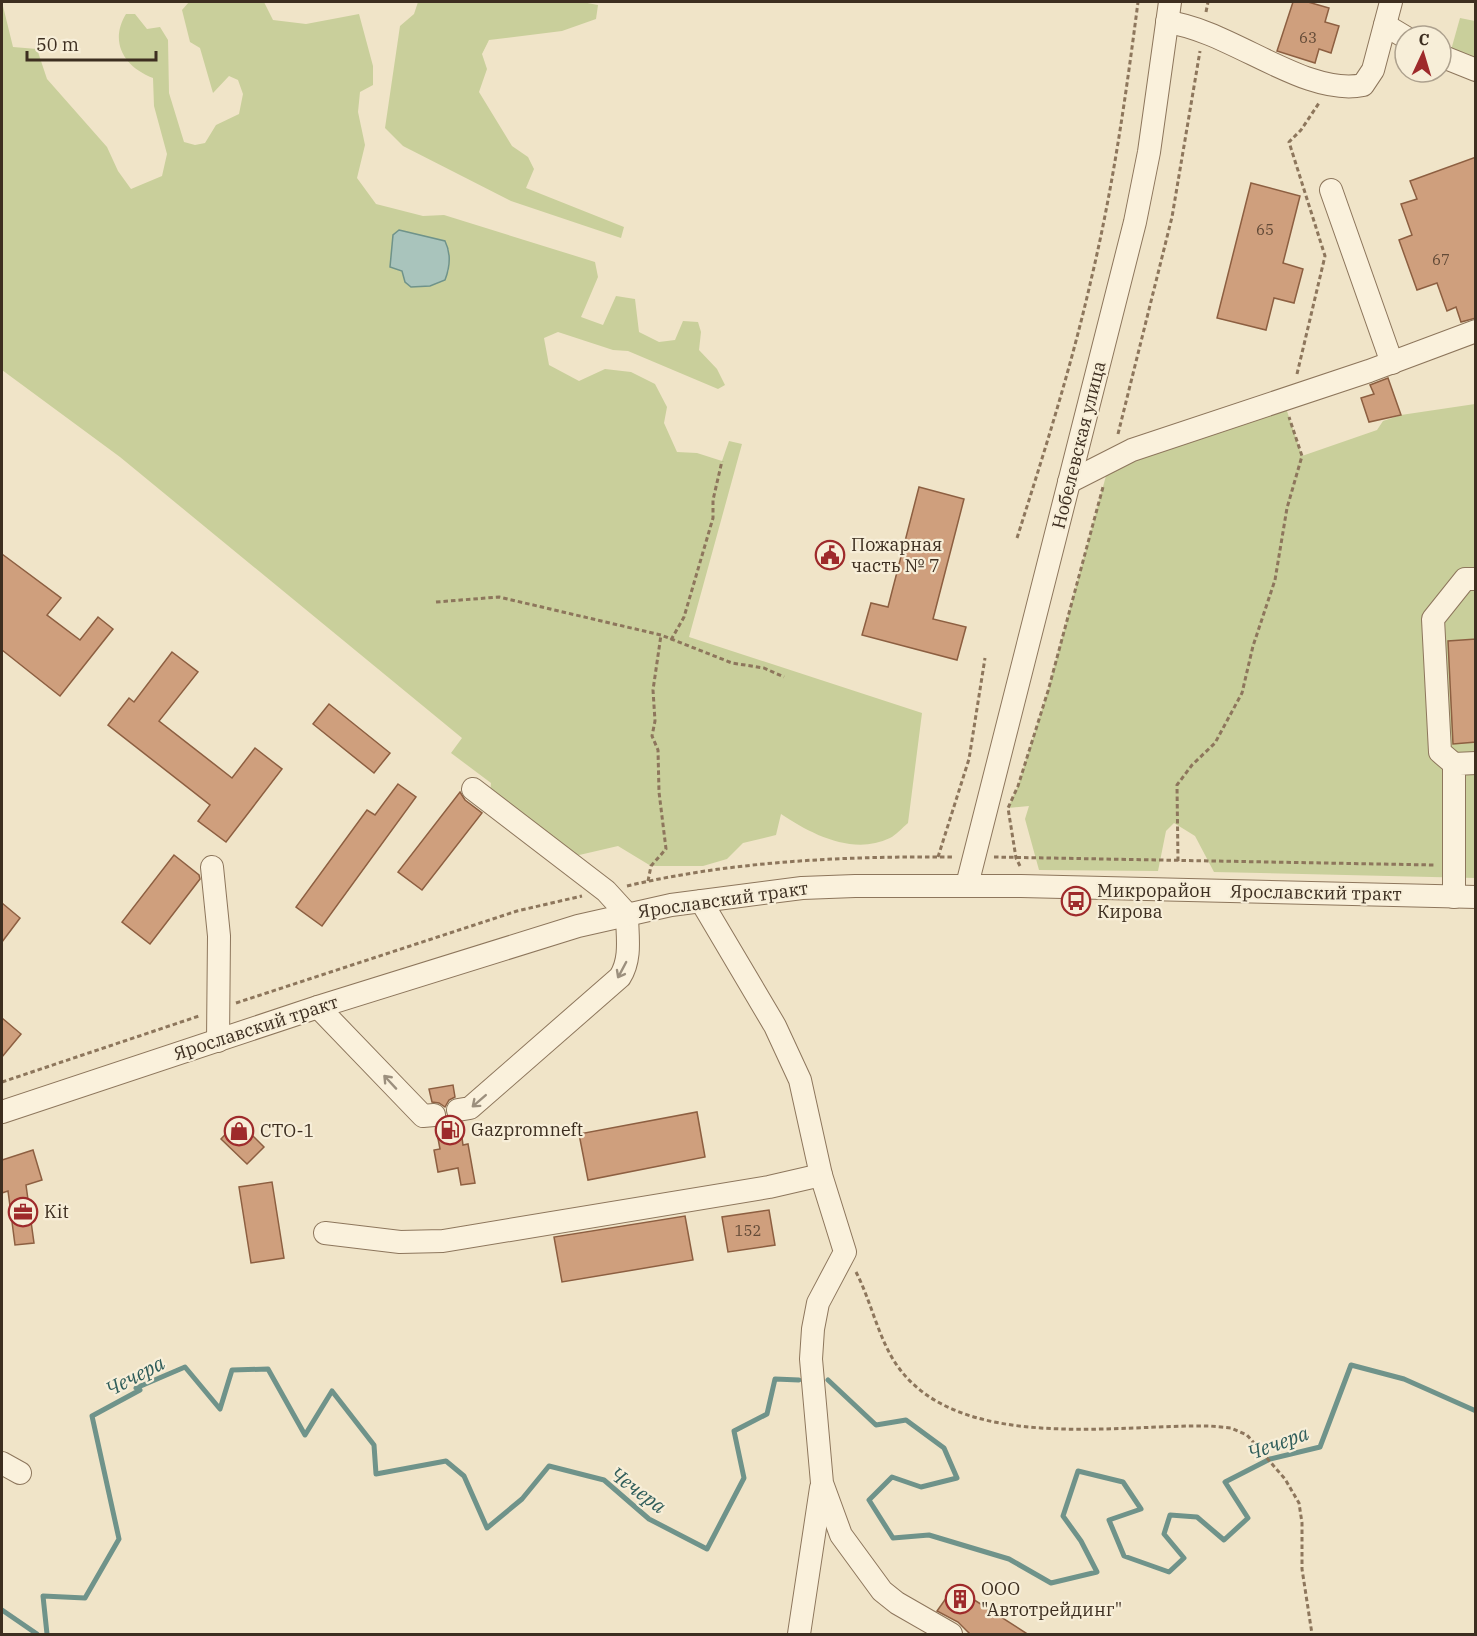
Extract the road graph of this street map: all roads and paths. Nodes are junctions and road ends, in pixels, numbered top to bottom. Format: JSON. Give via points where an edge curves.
{"nodes":[{"id":1,"x":1138,"y":2,"type":"edge"},
{"id":2,"x":1391,"y":2,"type":"edge"},
{"id":3,"x":1169,"y":12,"type":"edge"},
{"id":4,"x":1385,"y":25,"type":"junction"},
{"id":5,"x":1393,"y":30,"type":"edge"},
{"id":6,"x":1200,"y":49,"type":"dead end"},
{"id":7,"x":1453,"y":61,"type":"edge"},
{"id":8,"x":1476,"y":70,"type":"edge"},
{"id":9,"x":1334,"y":85,"type":"junction"},
{"id":10,"x":1331,"y":190,"type":"dead end"},
{"id":11,"x":1476,"y":331,"type":"edge"},
{"id":12,"x":1392,"y":363,"type":"junction"},
{"id":13,"x":1290,"y":397,"type":"junction"},
{"id":14,"x":1111,"y":459,"type":"junction"},
{"id":15,"x":722,"y":461,"type":"dead end"},
{"id":16,"x":1069,"y":482,"type":"junction"},
{"id":17,"x":1017,"y":538,"type":"dead end"},
{"id":18,"x":1476,"y":579,"type":"edge"},
{"id":19,"x":436,"y":602,"type":"dead end"},
{"id":20,"x":661,"y":635,"type":"junction"},
{"id":21,"x":671,"y":639,"type":"junction"},
{"id":22,"x":985,"y":658,"type":"dead end"},
{"id":23,"x":784,"y":677,"type":"dead end"},
{"id":24,"x":1465,"y":764,"type":"edge"},
{"id":25,"x":473,"y":789,"type":"dead end"},
{"id":26,"x":1008,"y":807,"type":"dead end"},
{"id":27,"x":938,"y":857,"type":"dead end"},
{"id":28,"x":1454,"y":865,"type":"junction"},
{"id":29,"x":212,"y":867,"type":"dead end"},
{"id":30,"x":648,"y":881,"type":"dead end"},
{"id":31,"x":967,"y":885,"type":"junction"},
{"id":32,"x":1465,"y":897,"type":"edge"},
{"id":33,"x":701,"y":901,"type":"junction"},
{"id":34,"x":627,"y":914,"type":"junction"},
{"id":35,"x":318,"y":1007,"type":"junction"},
{"id":36,"x":218,"y":1041,"type":"junction"},
{"id":37,"x":458,"y":1110,"type":"dead end"},
{"id":38,"x":2,"y":1112,"type":"edge"},
{"id":39,"x":434,"y":1114,"type":"dead end"},
{"id":40,"x":821,"y":1175,"type":"junction"},
{"id":41,"x":324,"y":1233,"type":"dead end"},
{"id":42,"x":845,"y":1252,"type":"junction"},
{"id":43,"x":822,"y":1483,"type":"junction"},
{"id":44,"x":799,"y":1635,"type":"edge"},
{"id":45,"x":951,"y":1635,"type":"edge"},
{"id":46,"x":1312,"y":1635,"type":"edge"}],
"edges":[{"from":1,"to":17,"type":"path","via":[[1111,188],[1091,280],[1059,407]]},
{"from":2,"to":4,"type":"street"},
{"from":3,"to":9,"type":"street","via":[[1313,81]]},
{"from":3,"to":16,"type":"street","name":"Нобелевская улица","via":[[1135,222]]},
{"from":4,"to":5,"type":"street"},
{"from":4,"to":9,"type":"street","via":[[1373,70],[1363,85]]},
{"from":6,"to":14,"type":"path","via":[[1168,235]]},
{"from":7,"to":8,"type":"street"},
{"from":9,"to":13,"type":"path","via":[[1289,142],[1325,256]]},
{"from":10,"to":12,"type":"street"},
{"from":11,"to":12,"type":"street"},
{"from":12,"to":13,"type":"street"},
{"from":13,"to":14,"type":"street"},
{"from":13,"to":28,"type":"path","via":[[1286,408],[1302,456],[1287,508],[1275,580],[1242,693],[1215,743],[1177,785],[1178,861]]},
{"from":14,"to":16,"type":"street"},
{"from":14,"to":26,"type":"path","via":[[1048,691]]},
{"from":15,"to":21,"type":"path","via":[[713,518],[684,617]]},
{"from":16,"to":31,"type":"street","name":"Нобелевская улица"},
{"from":18,"to":24,"type":"street","via":[[1465,579],[1433,618],[1440,752]]},
{"from":19,"to":20,"type":"path","via":[[499,597]]},
{"from":20,"to":21,"type":"path"},
{"from":20,"to":30,"type":"path","via":[[653,690],[652,736],[658,750],[666,849],[651,866]]},
{"from":21,"to":23,"type":"path","via":[[732,663],[764,668]]},
{"from":22,"to":27,"type":"path","via":[[969,759]]},
{"from":24,"to":28,"type":"street"},
{"from":25,"to":34,"type":"street","via":[[606,891]]},
{"from":28,"to":32,"type":"street"},
{"from":29,"to":36,"type":"street","via":[[219,936]]},
{"from":31,"to":32,"type":"street","name":"Ярославский тракт"},
{"from":31,"to":33,"type":"street","name":"Ярославский тракт","via":[[802,888]]},
{"from":33,"to":34,"type":"street","name":"Ярославский тракт"},
{"from":33,"to":40,"type":"street","via":[[775,1026],[800,1080]]},
{"from":34,"to":35,"type":"street","name":"Ярославский тракт"},
{"from":34,"to":37,"type":"street","one_way":true,"via":[[628,955],[620,977],[470,1108]]},
{"from":35,"to":36,"type":"street","name":"Ярославский тракт"},
{"from":39,"to":35,"type":"street","one_way":true,"via":[[423,1116]]},
{"from":36,"to":38,"type":"street","name":"Ярославский тракт"},
{"from":40,"to":41,"type":"street","via":[[443,1241],[400,1242]]},
{"from":40,"to":42,"type":"street"},
{"from":42,"to":43,"type":"street","via":[[818,1303],[813,1329],[811,1359]]},
{"from":42,"to":46,"type":"path","via":[[895,1363],[911,1383],[944,1406],[986,1420],[1033,1429],[1189,1426],[1231,1428],[1247,1435],[1285,1479],[1299,1503],[1302,1569]]},
{"from":43,"to":44,"type":"street"},
{"from":43,"to":45,"type":"street","via":[[842,1534],[882,1591]]}]}
